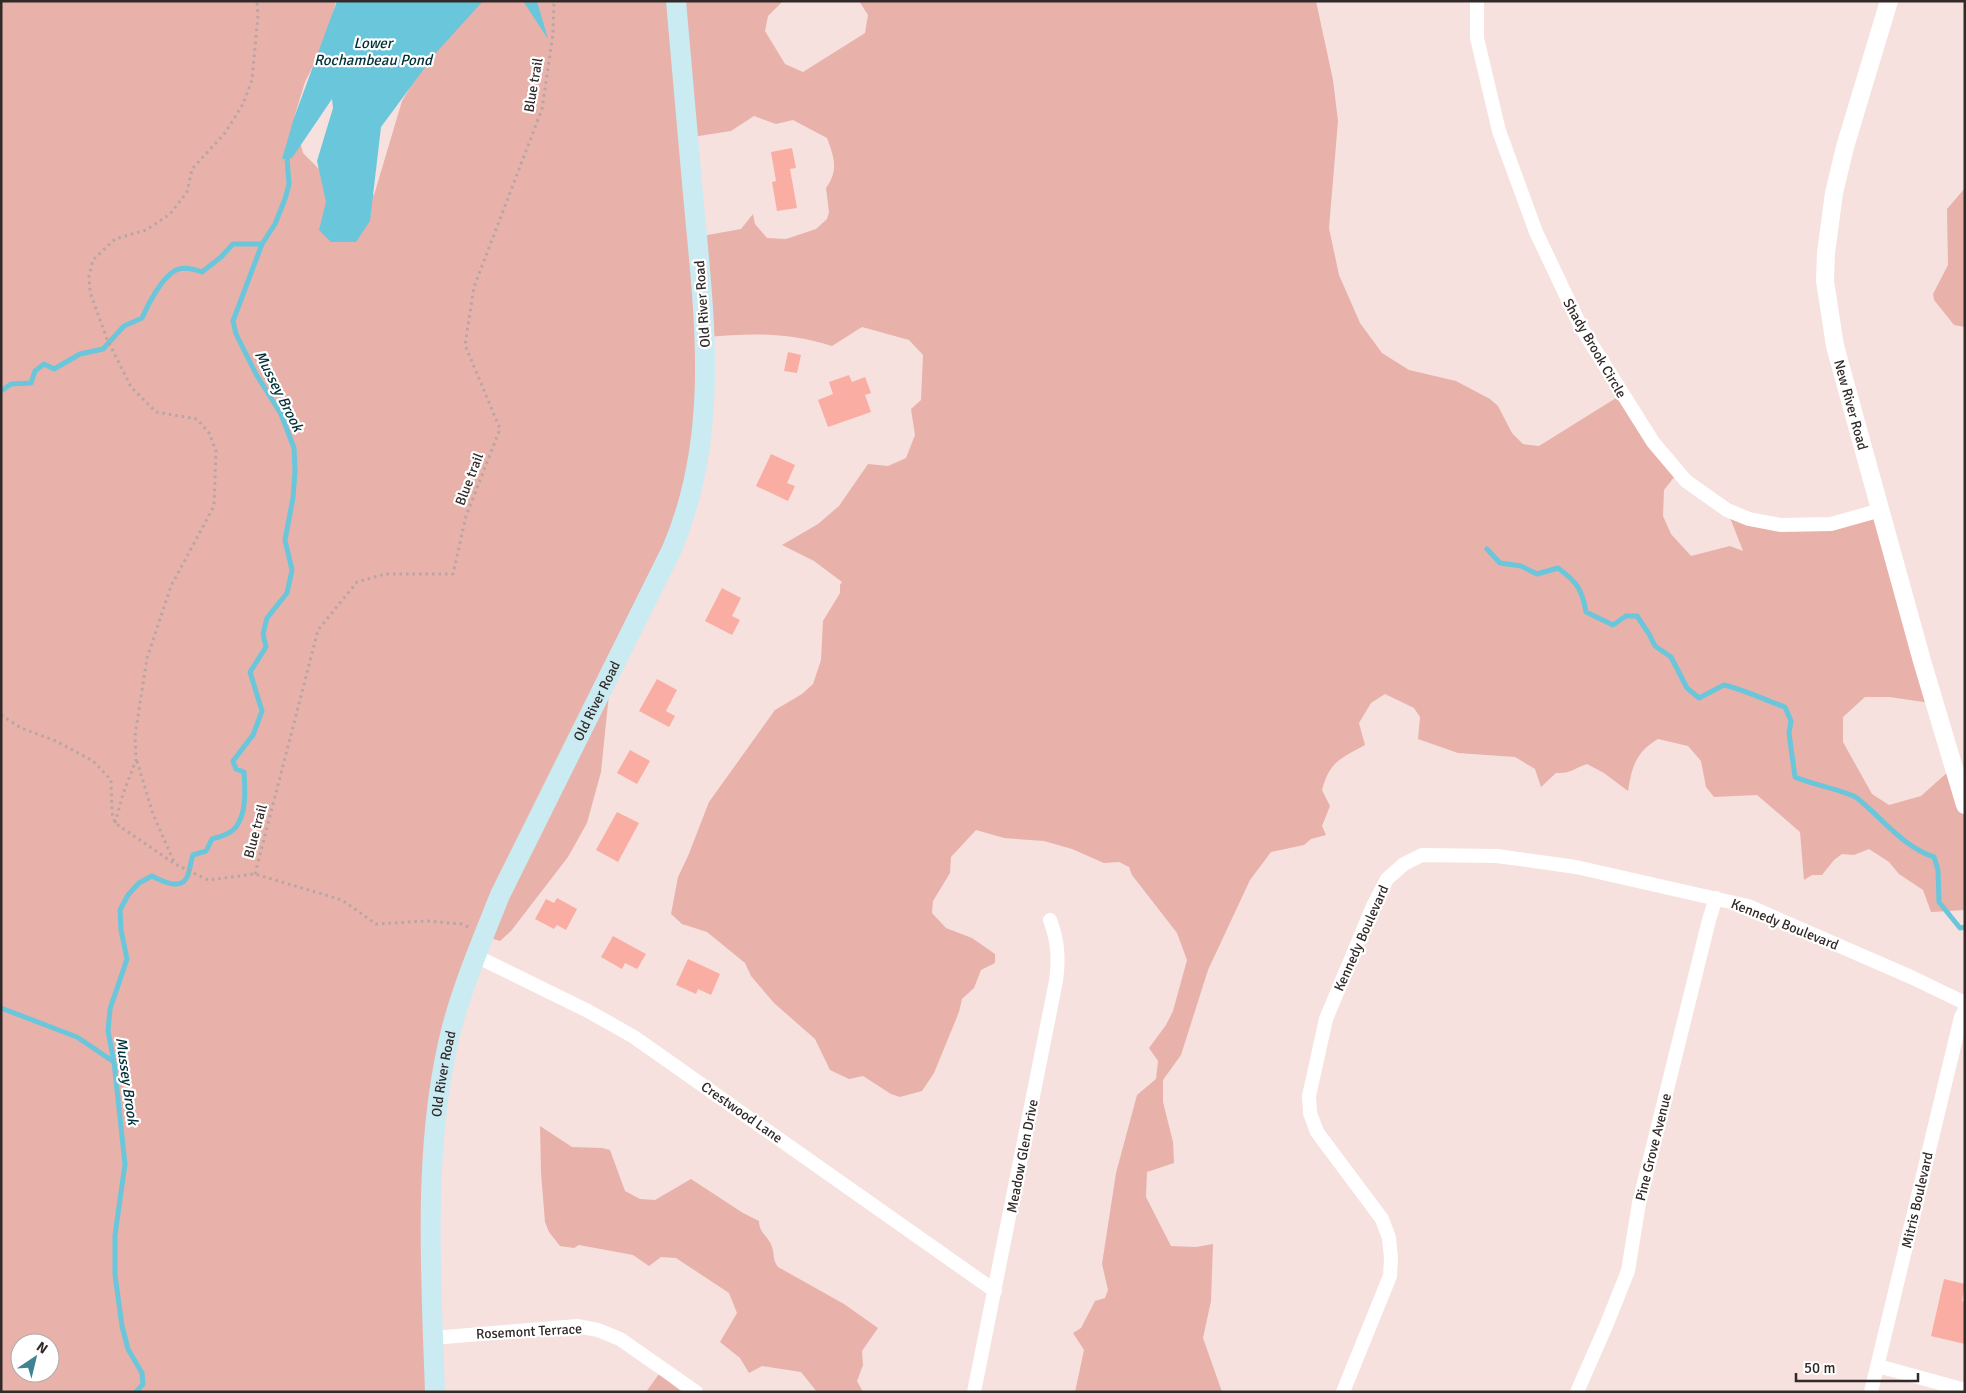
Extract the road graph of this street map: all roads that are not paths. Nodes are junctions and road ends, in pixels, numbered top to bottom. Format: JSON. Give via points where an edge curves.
{"nodes":[{"id":1,"x":676,"y":1,"type":"edge"},
{"id":2,"x":1477,"y":1,"type":"edge"},
{"id":3,"x":1889,"y":1,"type":"edge"},
{"id":4,"x":1881,"y":510,"type":"junction"},
{"id":5,"x":1965,"y":805,"type":"edge"},
{"id":6,"x":1716,"y":898,"type":"junction"},
{"id":7,"x":1050,"y":920,"type":"dead end"},
{"id":8,"x":476,"y":956,"type":"junction"},
{"id":9,"x":1965,"y":1003,"type":"edge"},
{"id":10,"x":1965,"y":1010,"type":"edge"},
{"id":11,"x":995,"y":1291,"type":"junction"},
{"id":12,"x":433,"y":1338,"type":"junction"},
{"id":13,"x":1878,"y":1366,"type":"junction"},
{"id":14,"x":1965,"y":1390,"type":"edge"},
{"id":15,"x":435,"y":1392,"type":"edge"},
{"id":16,"x":696,"y":1392,"type":"edge"},
{"id":17,"x":974,"y":1392,"type":"edge"},
{"id":18,"x":1343,"y":1392,"type":"edge"},
{"id":19,"x":1577,"y":1392,"type":"edge"},
{"id":20,"x":1871,"y":1392,"type":"edge"}],
"edges":[{"from":1,"to":8,"type":"main road","name":"Old River Road","via":[[703,297],[706,378],[695,482],[672,549],[500,896]]},
{"from":2,"to":4,"type":"street","name":"Shady Brook Circle","via":[[1477,38],[1499,131],[1536,232],[1582,329],[1652,442],[1686,481],[1727,510],[1749,519],[1780,525],[1831,524]]},
{"from":3,"to":4,"type":"street","name":"New River Road","via":[[1832,201],[1825,281],[1835,346]]},
{"from":4,"to":5,"type":"street","name":"New River Road"},
{"from":6,"to":9,"type":"street","name":"Kennedy Boulevard","via":[[1748,906]]},
{"from":6,"to":18,"type":"street","name":"Kennedy Boulevard","via":[[1576,867],[1497,856],[1422,855],[1404,864],[1387,879],[1326,1019],[1309,1096],[1310,1113],[1317,1132],[1382,1219],[1389,1238],[1390,1276]]},
{"from":6,"to":19,"type":"street","name":"Pine Grove Avenue","via":[[1639,1203],[1628,1270]]},
{"from":7,"to":11,"type":"street","name":"Meadow Glen Drive","via":[[1058,950],[1056,981]]},
{"from":8,"to":11,"type":"street","name":"Crestwood Lane","via":[[634,1036]]},
{"from":8,"to":12,"type":"main road","name":"Old River Road","via":[[453,1026],[438,1109],[431,1198]]},
{"from":10,"to":13,"type":"street","name":"Mitris Boulevard","via":[[1959,1022]]},
{"from":11,"to":17,"type":"street","name":"Meadow Glen Drive"},
{"from":12,"to":15,"type":"main road","name":"Old River Road"},
{"from":12,"to":16,"type":"street","name":"Rosemont Terrace","via":[[577,1326],[598,1330],[620,1339]]},
{"from":13,"to":14,"type":"street"},
{"from":13,"to":20,"type":"street","name":"Mitris Boulevard"}]}
